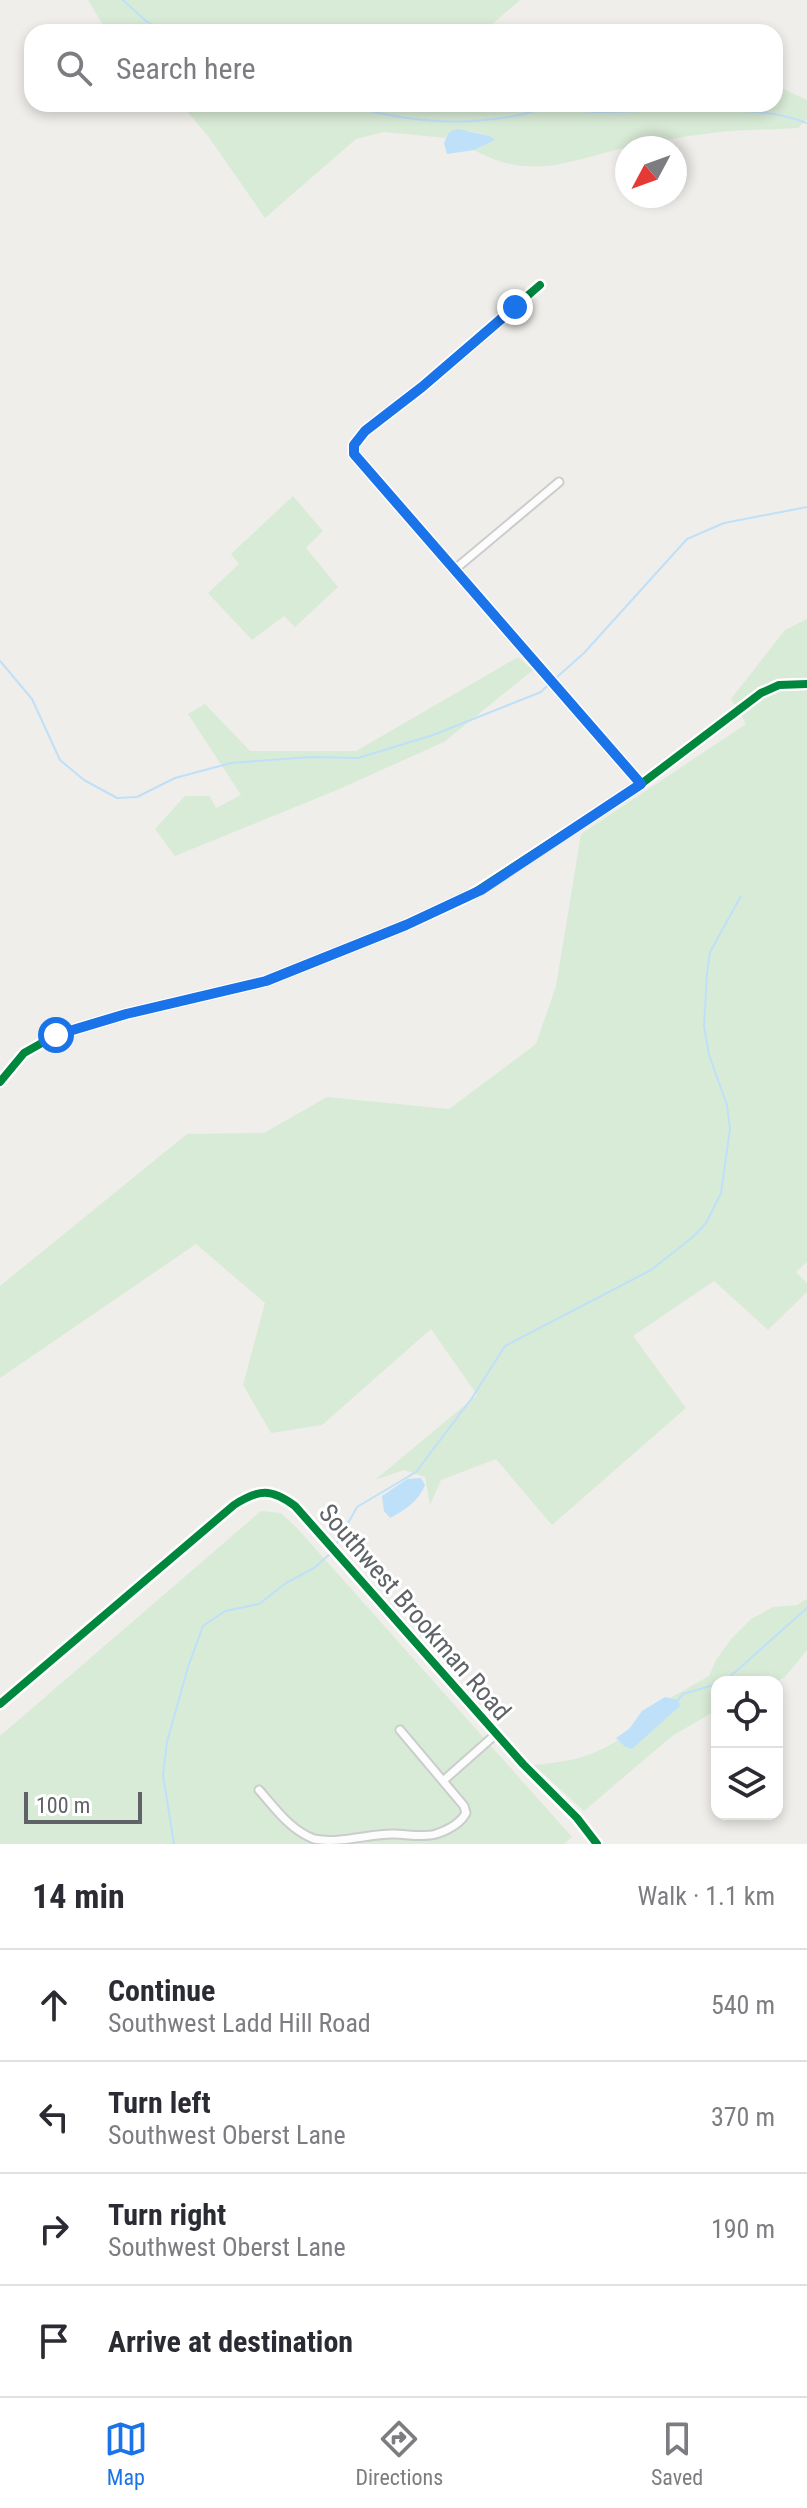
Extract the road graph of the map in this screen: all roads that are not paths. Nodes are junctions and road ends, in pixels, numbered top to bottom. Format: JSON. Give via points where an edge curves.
{"nodes":[{"id":1,"x":540,"y":285,"type":"dead end"},
{"id":2,"x":559,"y":482,"type":"dead end"},
{"id":3,"x":454,"y":570,"type":"junction"},
{"id":4,"x":807,"y":684,"type":"edge"},
{"id":5,"x":641,"y":784,"type":"junction"},
{"id":6,"x":0,"y":1082,"type":"edge"},
{"id":7,"x":0,"y":1704,"type":"edge"},
{"id":8,"x":400,"y":1730,"type":"dead end"},
{"id":9,"x":496,"y":1734,"type":"junction"},
{"id":10,"x":444,"y":1780,"type":"junction"},
{"id":11,"x":259,"y":1790,"type":"dead end"},
{"id":12,"x":597,"y":1844,"type":"edge"}],
"edges":[{"from":1,"to":3,"type":"street","via":[[354,445],[354,454]]},
{"from":2,"to":3,"type":"street"},
{"from":3,"to":5,"type":"street"},
{"from":4,"to":5,"type":"street","via":[[779,685],[761,693]]},
{"from":5,"to":6,"type":"street","via":[[443,909],[266,981],[62,1033],[24,1053]]},
{"from":7,"to":9,"type":"street","name":"Southwest Brookman Road","via":[[234,1505],[250,1495],[271,1492],[295,1506]]},
{"from":8,"to":10,"type":"street"},
{"from":9,"to":10,"type":"street"},
{"from":9,"to":12,"type":"street","name":"Southwest Brookman Road"},
{"from":10,"to":11,"type":"street","via":[[466,1810],[458,1824],[425,1836],[390,1834],[338,1842],[299,1832]]}]}
